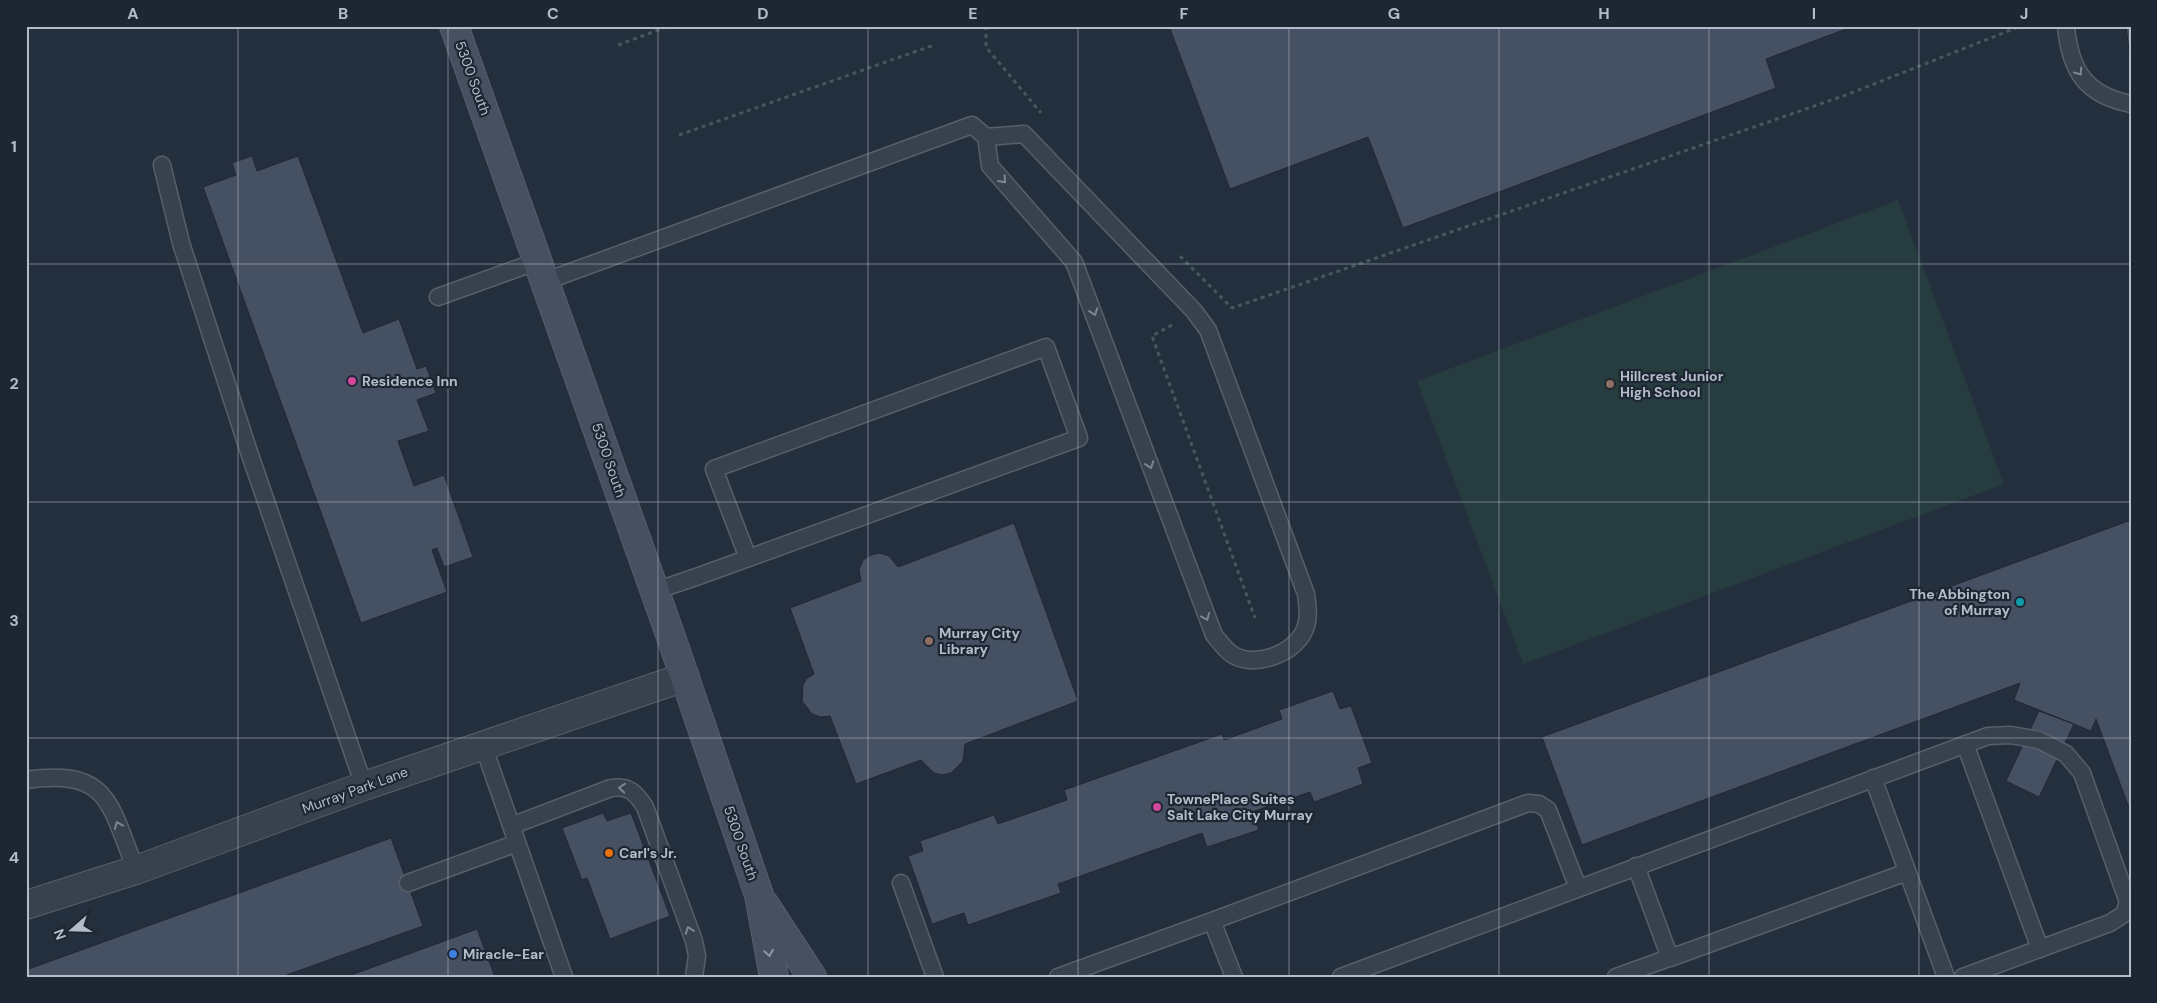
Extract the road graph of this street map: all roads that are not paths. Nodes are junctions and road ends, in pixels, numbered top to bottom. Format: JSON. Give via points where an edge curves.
{"nodes":[{"id":1,"x":454,"y":26,"type":"edge"},
{"id":2,"x":2066,"y":26,"type":"edge"},
{"id":3,"x":2131,"y":104,"type":"edge"},
{"id":4,"x":986,"y":137,"type":"junction"},
{"id":5,"x":162,"y":165,"type":"dead end"},
{"id":6,"x":542,"y":271,"type":"junction"},
{"id":7,"x":438,"y":297,"type":"dead end"},
{"id":8,"x":748,"y":558,"type":"junction"},
{"id":9,"x":655,"y":591,"type":"junction"},
{"id":10,"x":685,"y":676,"type":"junction"},
{"id":11,"x":1966,"y":744,"type":"junction"},
{"id":12,"x":483,"y":745,"type":"junction"},
{"id":13,"x":1873,"y":778,"type":"junction"},
{"id":14,"x":26,"y":780,"type":"edge"},
{"id":15,"x":364,"y":786,"type":"junction"},
{"id":16,"x":511,"y":826,"type":"junction"},
{"id":17,"x":517,"y":843,"type":"junction"},
{"id":18,"x":1636,"y":866,"type":"junction"},
{"id":19,"x":136,"y":870,"type":"junction"},
{"id":20,"x":1907,"y":872,"type":"junction"},
{"id":21,"x":408,"y":883,"type":"dead end"},
{"id":22,"x":901,"y":883,"type":"dead end"},
{"id":23,"x":1578,"y":888,"type":"junction"},
{"id":24,"x":759,"y":895,"type":"junction"},
{"id":25,"x":26,"y":905,"type":"edge"},
{"id":26,"x":1212,"y":921,"type":"junction"},
{"id":27,"x":2040,"y":949,"type":"junction"},
{"id":28,"x":1670,"y":958,"type":"junction"},
{"id":29,"x":564,"y":977,"type":"edge"},
{"id":30,"x":694,"y":977,"type":"edge"},
{"id":31,"x":774,"y":977,"type":"edge"},
{"id":32,"x":812,"y":977,"type":"edge"},
{"id":33,"x":935,"y":977,"type":"edge"},
{"id":34,"x":1058,"y":977,"type":"edge"},
{"id":35,"x":1234,"y":977,"type":"edge"},
{"id":36,"x":1341,"y":977,"type":"edge"},
{"id":37,"x":1616,"y":977,"type":"edge"},
{"id":38,"x":1946,"y":977,"type":"edge"},
{"id":39,"x":1963,"y":977,"type":"edge"}],
"edges":[{"from":1,"to":6,"type":"main road","name":"5300 South"},
{"from":2,"to":3,"type":"lane","one_way":true,"via":[[2070,58],[2090,86],[2118,102]]},
{"from":4,"to":4,"type":"lane","one_way":true,"via":[[990,166],[1074,262],[1214,635],[1232,654],[1250,661],[1270,658],[1287,649],[1302,635],[1309,614],[1306,594],[1208,330],[1194,311],[1024,134]]},
{"from":4,"to":6,"type":"lane","via":[[972,125]]},
{"from":5,"to":15,"type":"lane","via":[[181,243]]},
{"from":6,"to":7,"type":"lane"},
{"from":6,"to":9,"type":"main road","name":"5300 South"},
{"from":8,"to":8,"type":"lane","via":[[1080,438],[1046,347],[714,469]]},
{"from":8,"to":9,"type":"lane"},
{"from":9,"to":10,"type":"main road","name":"5300 South"},
{"from":10,"to":12,"type":"street","name":"Murray Park Lane"},
{"from":10,"to":24,"type":"main road","name":"5300 South"},
{"from":11,"to":13,"type":"lane"},
{"from":11,"to":27,"type":"lane"},
{"from":11,"to":27,"type":"lane","via":[[1988,736],[2011,735],[2039,740],[2066,754],[2082,772],[2128,902],[2124,914],[2110,923]]},
{"from":12,"to":15,"type":"street","name":"Murray Park Lane"},
{"from":12,"to":16,"type":"lane"},
{"from":13,"to":18,"type":"lane"},
{"from":13,"to":20,"type":"lane"},
{"from":19,"to":14,"type":"lane","one_way":true,"via":[[109,804],[93,785],[72,778]]},
{"from":15,"to":19,"type":"street","name":"Murray Park Lane"},
{"from":16,"to":17,"type":"lane"},
{"from":30,"to":16,"type":"lane","one_way":true,"via":[[697,956],[694,941],[638,795],[621,786],[612,788]]},
{"from":17,"to":21,"type":"lane"},
{"from":17,"to":29,"type":"lane"},
{"from":18,"to":23,"type":"lane"},
{"from":18,"to":28,"type":"lane"},
{"from":19,"to":25,"type":"street","name":"Murray Park Lane"},
{"from":20,"to":28,"type":"lane"},
{"from":20,"to":38,"type":"lane"},
{"from":22,"to":33,"type":"lane"},
{"from":23,"to":26,"type":"lane","via":[[1548,810],[1528,802]]},
{"from":23,"to":36,"type":"lane"},
{"from":24,"to":31,"type":"main road","name":"5300 South","one_way":true},
{"from":24,"to":32,"type":"main road","name":"5300 South"},
{"from":26,"to":34,"type":"lane"},
{"from":26,"to":35,"type":"lane"},
{"from":27,"to":39,"type":"lane"},
{"from":28,"to":37,"type":"lane"}]}
